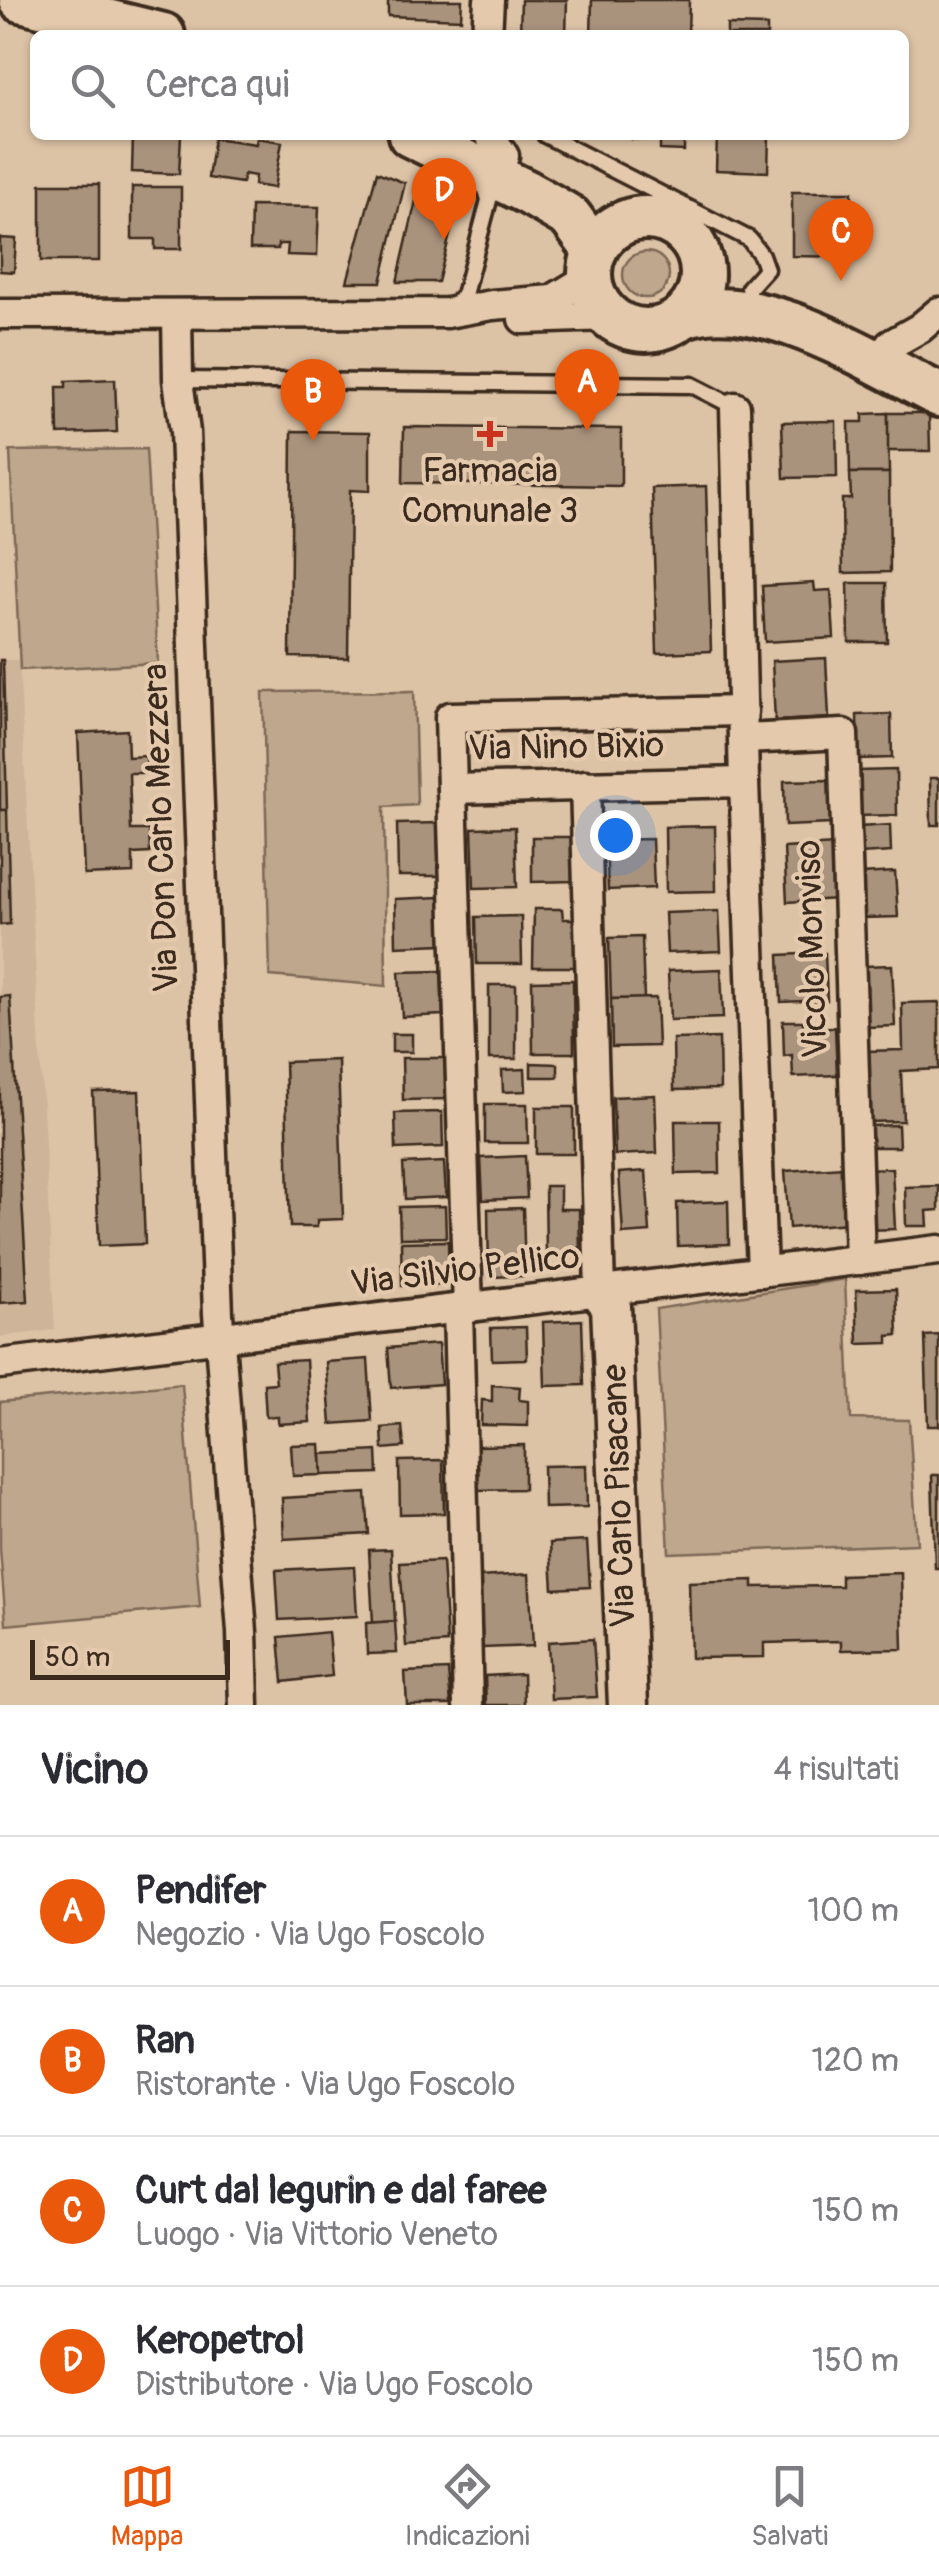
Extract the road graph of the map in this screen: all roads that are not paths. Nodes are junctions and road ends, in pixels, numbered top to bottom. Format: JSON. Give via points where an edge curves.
{"nodes":[{"id":1,"x":21,"y":0,"type":"edge"},
{"id":2,"x":488,"y":0,"type":"edge"},
{"id":3,"x":143,"y":30,"type":"edge"},
{"id":4,"x":487,"y":30,"type":"edge"},
{"id":5,"x":436,"y":140,"type":"edge"},
{"id":6,"x":555,"y":140,"type":"edge"},
{"id":7,"x":483,"y":149,"type":"edge"},
{"id":8,"x":630,"y":220,"type":"junction"},
{"id":9,"x":593,"y":264,"type":"junction"},
{"id":10,"x":702,"y":265,"type":"junction"},
{"id":11,"x":749,"y":288,"type":"junction"},
{"id":12,"x":939,"y":312,"type":"edge"},
{"id":13,"x":447,"y":313,"type":"junction"},
{"id":14,"x":0,"y":314,"type":"edge"},
{"id":15,"x":177,"y":315,"type":"junction"},
{"id":16,"x":609,"y":316,"type":"junction"},
{"id":17,"x":684,"y":316,"type":"junction"},
{"id":18,"x":890,"y":345,"type":"junction"},
{"id":19,"x":939,"y":370,"type":"edge"},
{"id":20,"x":178,"y":380,"type":"junction"},
{"id":21,"x":939,"y":394,"type":"edge"},
{"id":22,"x":735,"y":407,"type":"joint"},
{"id":23,"x":743,"y":725,"type":"junction"},
{"id":24,"x":744,"y":782,"type":"junction"},
{"id":25,"x":584,"y":785,"type":"junction"},
{"id":26,"x":452,"y":788,"type":"junction"},
{"id":27,"x":939,"y":1250,"type":"edge"},
{"id":28,"x":860,"y":1260,"type":"junction"},
{"id":29,"x":762,"y":1272,"type":"junction"},
{"id":30,"x":600,"y":1291,"type":"junction"},
{"id":31,"x":463,"y":1309,"type":"junction"},
{"id":32,"x":220,"y":1338,"type":"junction"},
{"id":33,"x":0,"y":1364,"type":"edge"},
{"id":34,"x":244,"y":1705,"type":"edge"},
{"id":35,"x":468,"y":1705,"type":"edge"},
{"id":36,"x":628,"y":1705,"type":"edge"}],
"edges":[{"from":1,"to":3,"type":"main road"},
{"from":2,"to":4,"type":"street"},
{"from":5,"to":7,"type":"main road"},
{"from":6,"to":11,"type":"lane","via":[[749,239],[766,269]]},
{"from":7,"to":8,"type":"main road"},
{"from":7,"to":9,"type":"main road","via":[[570,217]]},
{"from":7,"to":13,"type":"lane","via":[[489,200],[464,294]]},
{"from":8,"to":9,"type":"main road","via":[[616,227]]},
{"from":8,"to":10,"type":"main road","via":[[667,222],[683,232]]},
{"from":9,"to":13,"type":"street","via":[[552,300]]},
{"from":9,"to":16,"type":"main road","via":[[598,303]]},
{"from":10,"to":11,"type":"main road","via":[[725,282]]},
{"from":10,"to":17,"type":"main road","via":[[696,301]]},
{"from":11,"to":18,"type":"main road","via":[[800,301]]},
{"from":12,"to":18,"type":"street"},
{"from":13,"to":15,"type":"street"},
{"from":13,"to":16,"type":"street","via":[[537,320]]},
{"from":14,"to":15,"type":"street"},
{"from":15,"to":20,"type":"street","name":"Via Don Carlo Mezzera"},
{"from":16,"to":17,"type":"main road","via":[[654,330]]},
{"from":17,"to":21,"type":"main road","via":[[720,309],[784,321]]},
{"from":18,"to":19,"type":"main road"},
{"from":20,"to":22,"type":"lane","via":[[692,385]]},
{"from":20,"to":32,"type":"street","name":"Via Don Carlo Mezzera"},
{"from":22,"to":23,"type":"street"},
{"from":23,"to":24,"type":"street"},
{"from":23,"to":26,"type":"street","name":"Via Nino Bixio","via":[[450,717]]},
{"from":23,"to":28,"type":"street","name":"Vicolo Monviso","via":[[843,734]]},
{"from":24,"to":25,"type":"street","name":"Via Nino Bixio"},
{"from":24,"to":29,"type":"street"},
{"from":25,"to":26,"type":"street","name":"Via Nino Bixio"},
{"from":25,"to":30,"type":"street"},
{"from":26,"to":31,"type":"street"},
{"from":27,"to":28,"type":"street","name":"Via Silvio Pellico"},
{"from":28,"to":29,"type":"street","name":"Via Silvio Pellico"},
{"from":29,"to":30,"type":"street","name":"Via Silvio Pellico"},
{"from":30,"to":31,"type":"street","name":"Via Silvio Pellico"},
{"from":30,"to":36,"type":"street","name":"Via Carlo Pisacane","via":[[612,1306]]},
{"from":31,"to":32,"type":"street","name":"Via Silvio Pellico"},
{"from":31,"to":35,"type":"street"},
{"from":32,"to":33,"type":"street","name":"Via Silvio Pellico"},
{"from":32,"to":34,"type":"street","name":"Via Don Carlo Mezzera"}]}
